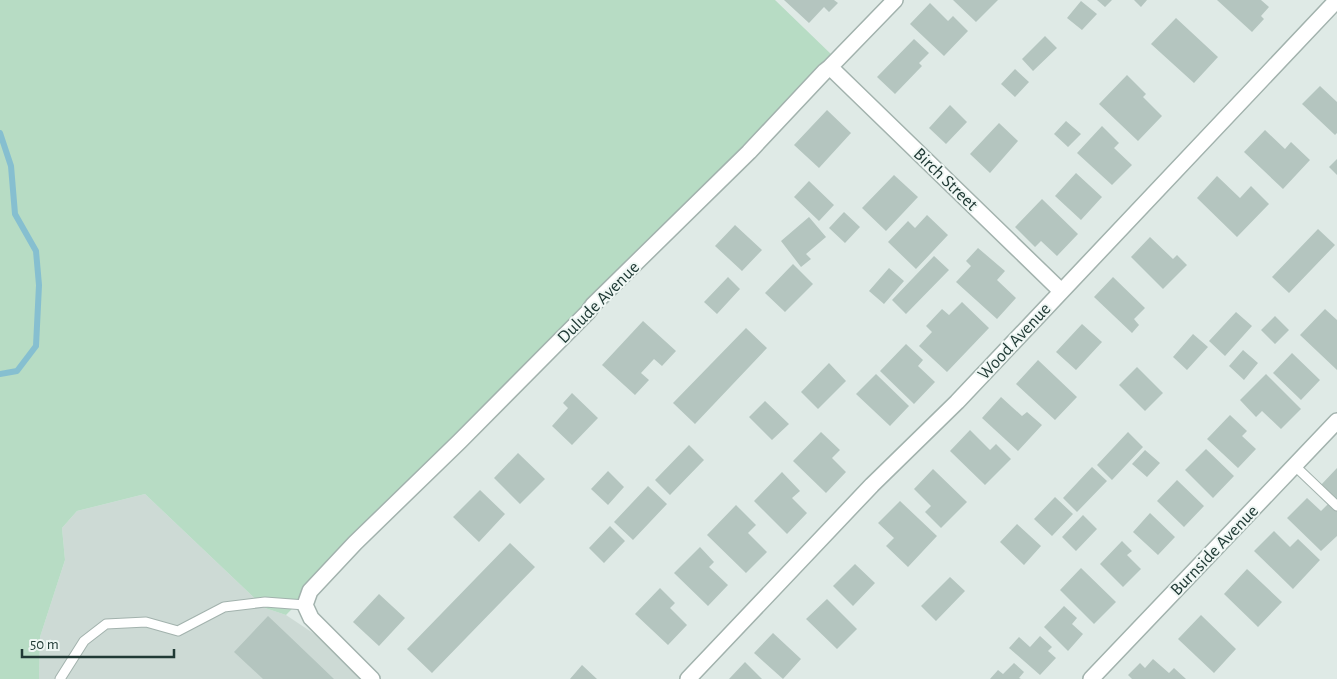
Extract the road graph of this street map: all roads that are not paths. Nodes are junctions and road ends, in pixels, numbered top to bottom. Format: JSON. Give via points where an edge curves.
{"nodes":[{"id":1,"x":895,"y":0,"type":"edge"},
{"id":2,"x":1337,"y":0,"type":"edge"},
{"id":3,"x":830,"y":67,"type":"junction"},
{"id":4,"x":1061,"y":291,"type":"junction"},
{"id":5,"x":1337,"y":421,"type":"edge"},
{"id":6,"x":1295,"y":466,"type":"junction"},
{"id":7,"x":1337,"y":506,"type":"edge"},
{"id":8,"x":305,"y":605,"type":"junction"},
{"id":9,"x":60,"y":679,"type":"edge"},
{"id":10,"x":372,"y":679,"type":"edge"},
{"id":11,"x":688,"y":679,"type":"edge"},
{"id":12,"x":1091,"y":679,"type":"edge"}],
"edges":[{"from":1,"to":3,"type":"street","name":"Dulude Avenue"},
{"from":2,"to":4,"type":"street","name":"Wood Avenue"},
{"from":3,"to":4,"type":"street","name":"Birch Street"},
{"from":3,"to":8,"type":"street","name":"Dulude Avenue","via":[[749,152],[355,543],[310,591]]},
{"from":4,"to":11,"type":"street","name":"Wood Avenue"},
{"from":5,"to":6,"type":"street","name":"Burnside Avenue"},
{"from":6,"to":7,"type":"lane"},
{"from":6,"to":12,"type":"street","name":"Burnside Avenue"},
{"from":8,"to":9,"type":"lane","via":[[265,602],[224,608],[178,631],[146,622],[106,624],[84,641]]},
{"from":8,"to":10,"type":"street","via":[[311,618]]}]}
